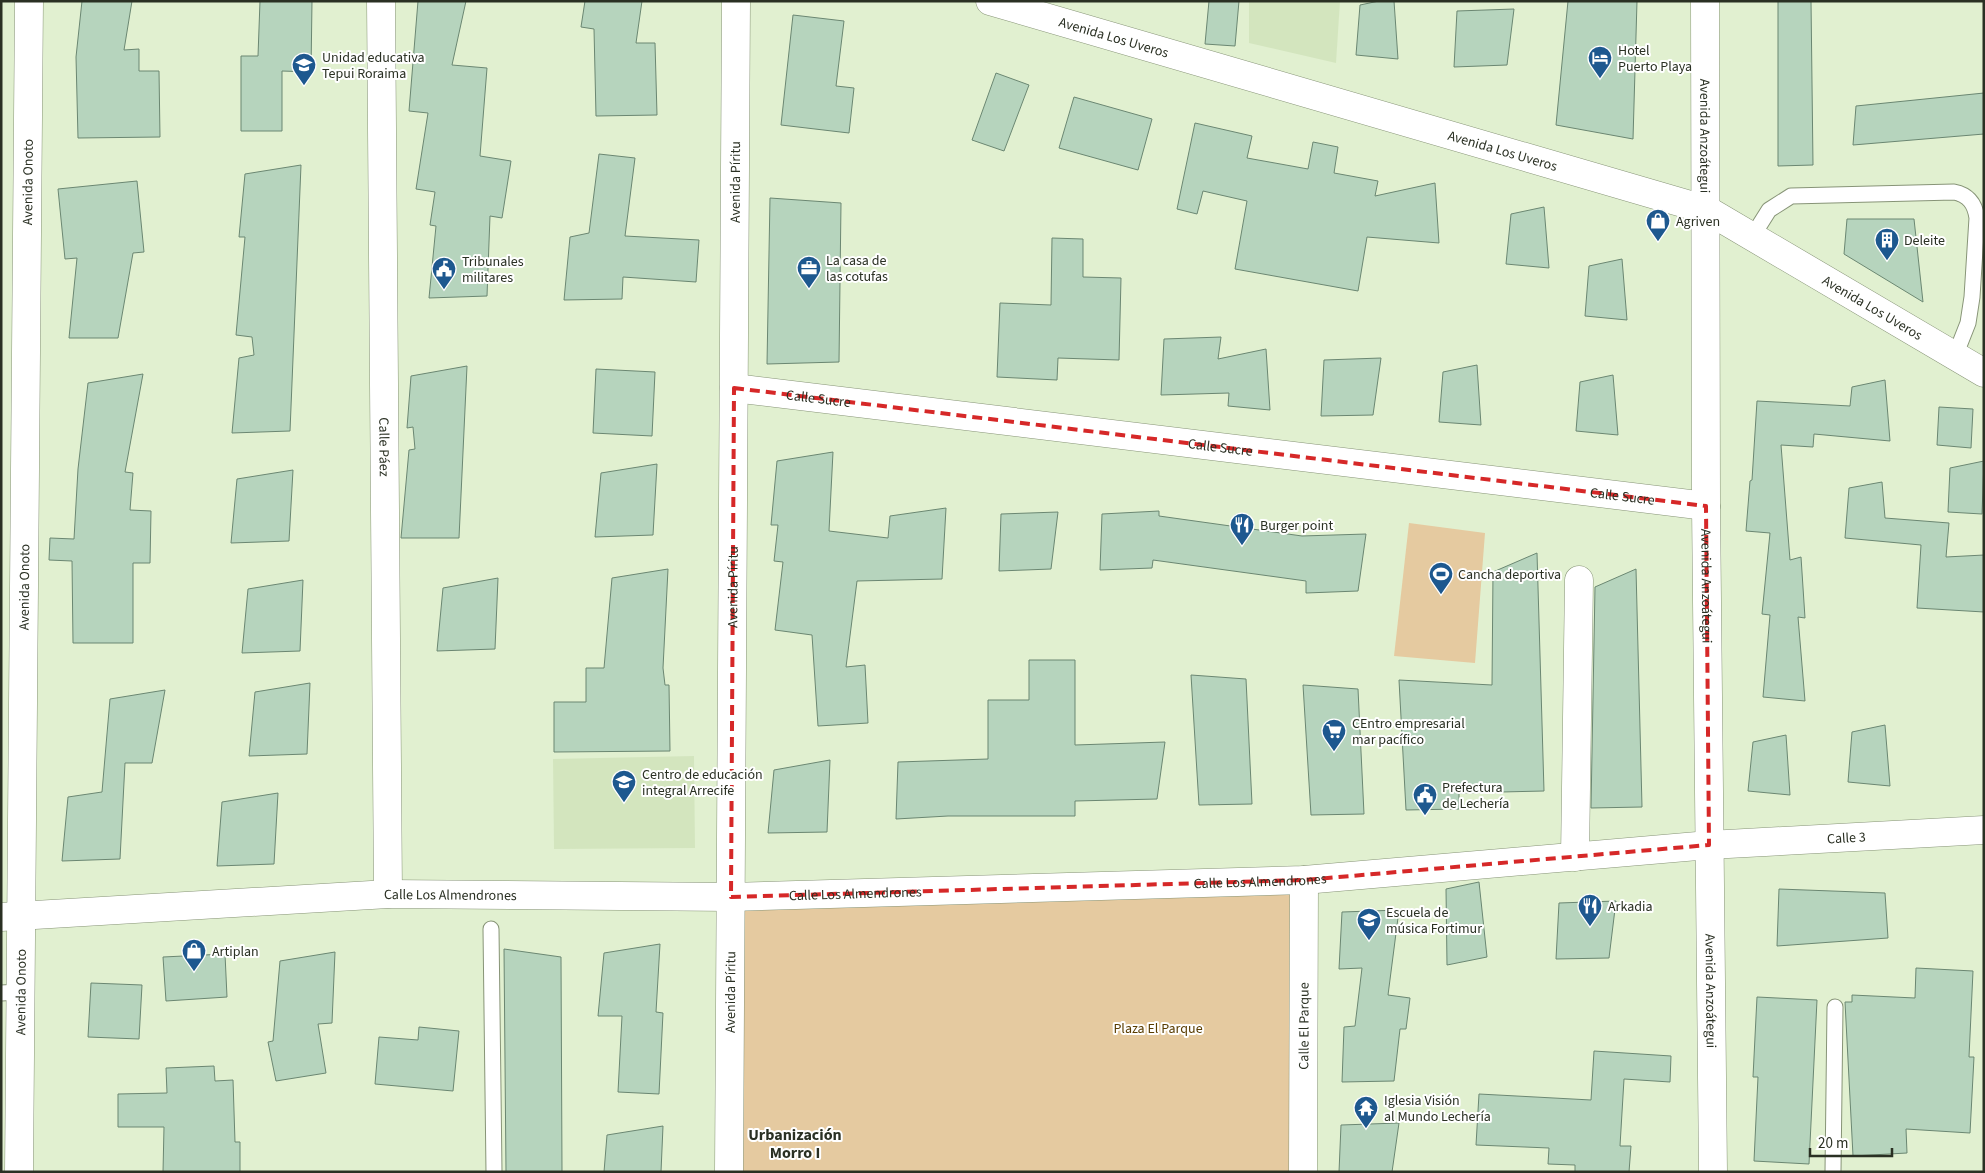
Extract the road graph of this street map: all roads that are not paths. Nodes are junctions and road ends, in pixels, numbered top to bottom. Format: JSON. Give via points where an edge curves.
{"nodes":[{"id":1,"x":28,"y":1,"type":"edge"},
{"id":2,"x":381,"y":1,"type":"edge"},
{"id":3,"x":736,"y":1,"type":"edge"},
{"id":4,"x":990,"y":1,"type":"edge"},
{"id":5,"x":1705,"y":1,"type":"edge"},
{"id":6,"x":1707,"y":210,"type":"junction"},
{"id":7,"x":1752,"y":236,"type":"junction"},
{"id":8,"x":1955,"y":356,"type":"junction"},
{"id":9,"x":1984,"y":373,"type":"edge"},
{"id":10,"x":734,"y":388,"type":"junction"},
{"id":11,"x":1706,"y":506,"type":"junction"},
{"id":12,"x":1579,"y":580,"type":"dead end"},
{"id":13,"x":1984,"y":830,"type":"edge"},
{"id":14,"x":1709,"y":845,"type":"junction"},
{"id":15,"x":1575,"y":856,"type":"junction"},
{"id":16,"x":1304,"y":880,"type":"junction"},
{"id":17,"x":388,"y":894,"type":"junction"},
{"id":18,"x":730,"y":897,"type":"junction"},
{"id":19,"x":11,"y":916,"type":"edge"},
{"id":20,"x":491,"y":929,"type":"dead end"},
{"id":21,"x":11,"y":993,"type":"edge"},
{"id":22,"x":1835,"y":1007,"type":"dead end"},
{"id":23,"x":19,"y":1172,"type":"edge"},
{"id":24,"x":494,"y":1172,"type":"edge"},
{"id":25,"x":729,"y":1172,"type":"edge"},
{"id":26,"x":1303,"y":1172,"type":"edge"},
{"id":27,"x":1713,"y":1172,"type":"edge"},
{"id":28,"x":1833,"y":1172,"type":"edge"}],
"edges":[{"from":1,"to":19,"type":"street","name":"Avenida Onoto"},
{"from":2,"to":17,"type":"street","name":"Calle Páez"},
{"from":3,"to":10,"type":"street","name":"Avenida Píritu"},
{"from":4,"to":6,"type":"street","name":"Avenida Los Uveros"},
{"from":5,"to":6,"type":"street","name":"Avenida Anzoátegui"},
{"from":6,"to":7,"type":"street","name":"Avenida Los Uveros"},
{"from":6,"to":11,"type":"street","name":"Avenida Anzoátegui"},
{"from":7,"to":8,"type":"street","name":"Avenida Los Uveros"},
{"from":7,"to":8,"type":"lane","via":[[1769,210],[1791,196],[1954,192],[1967,196],[1976,209],[1977,218],[1972,297],[1968,322]]},
{"from":8,"to":9,"type":"street","name":"Avenida Los Uveros"},
{"from":10,"to":11,"type":"street","name":"Calle Sucre"},
{"from":10,"to":18,"type":"street","name":"Avenida Píritu"},
{"from":11,"to":14,"type":"street","name":"Avenida Anzoátegui"},
{"from":12,"to":15,"type":"street"},
{"from":13,"to":14,"type":"street","name":"Calle 3"},
{"from":14,"to":15,"type":"street","name":"Calle Los Almendrones"},
{"from":14,"to":27,"type":"street","name":"Avenida Anzoátegui"},
{"from":15,"to":16,"type":"street","name":"Calle Los Almendrones"},
{"from":16,"to":18,"type":"street","name":"Calle Los Almendrones"},
{"from":16,"to":26,"type":"street","name":"Calle El Parque"},
{"from":17,"to":18,"type":"street","name":"Calle Los Almendrones"},
{"from":17,"to":19,"type":"street","name":"Calle Los Almendrones"},
{"from":18,"to":25,"type":"street","name":"Avenida Píritu"},
{"from":19,"to":21,"type":"street","name":"Avenida Onoto"},
{"from":20,"to":24,"type":"lane"},
{"from":21,"to":23,"type":"street","name":"Avenida Onoto"},
{"from":22,"to":28,"type":"lane"}]}
